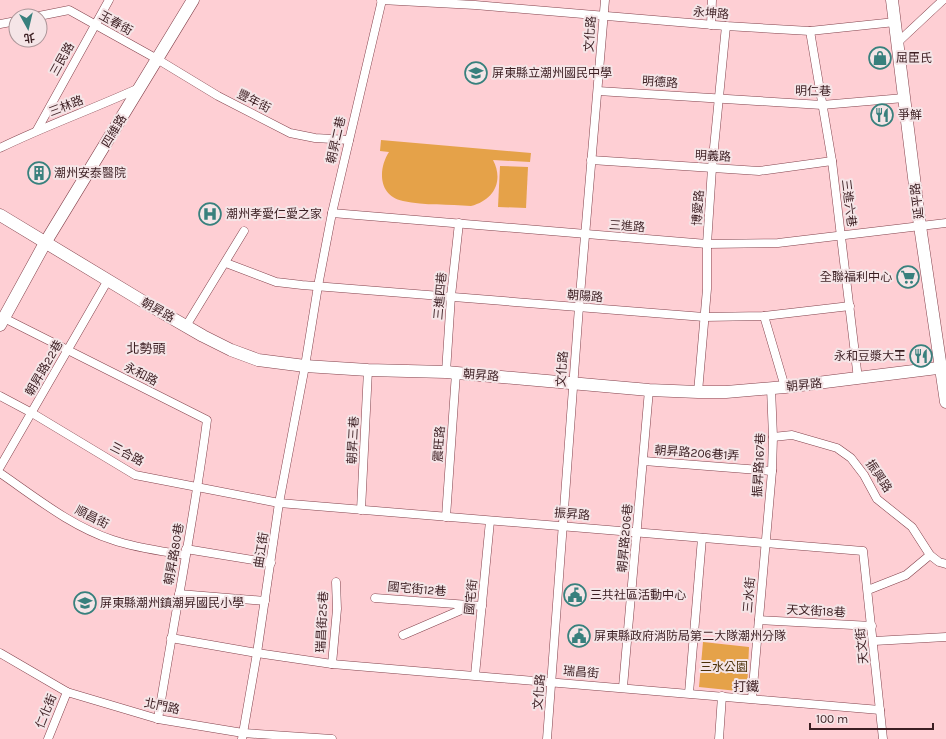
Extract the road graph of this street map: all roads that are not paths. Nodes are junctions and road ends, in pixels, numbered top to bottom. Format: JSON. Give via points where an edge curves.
{"nodes":[{"id":1,"x":109,"y":0,"type":"edge"},
{"id":2,"x":193,"y":0,"type":"edge"},
{"id":3,"x":382,"y":0,"type":"edge"},
{"id":4,"x":605,"y":0,"type":"edge"},
{"id":5,"x":712,"y":0,"type":"edge"},
{"id":6,"x":892,"y":0,"type":"edge"},
{"id":7,"x":943,"y":0,"type":"edge"},
{"id":8,"x":475,"y":2,"type":"edge"},
{"id":9,"x":48,"y":14,"type":"edge"},
{"id":10,"x":604,"y":15,"type":"junction"},
{"id":11,"x":895,"y":22,"type":"junction"},
{"id":12,"x":95,"y":25,"type":"junction"},
{"id":13,"x":711,"y":25,"type":"junction"},
{"id":14,"x":726,"y":26,"type":"junction"},
{"id":15,"x":810,"y":31,"type":"junction"},
{"id":16,"x":898,"y":42,"type":"junction"},
{"id":17,"x":157,"y":59,"type":"junction"},
{"id":18,"x":141,"y":88,"type":"junction"},
{"id":19,"x":598,"y":91,"type":"junction"},
{"id":20,"x":720,"y":98,"type":"junction"},
{"id":21,"x":904,"y":98,"type":"junction"},
{"id":22,"x":822,"y":105,"type":"junction"},
{"id":23,"x":37,"y":130,"type":"junction"},
{"id":24,"x":349,"y":140,"type":"junction"},
{"id":25,"x":0,"y":148,"type":"edge"},
{"id":26,"x":591,"y":160,"type":"junction"},
{"id":27,"x":832,"y":161,"type":"junction"},
{"id":28,"x":712,"y":168,"type":"junction"},
{"id":29,"x":332,"y":213,"type":"junction"},
{"id":30,"x":0,"y":215,"type":"edge"},
{"id":31,"x":459,"y":223,"type":"junction"},
{"id":32,"x":946,"y":223,"type":"edge"},
{"id":33,"x":920,"y":226,"type":"junction"},
{"id":34,"x":244,"y":231,"type":"dead end"},
{"id":35,"x":584,"y":235,"type":"junction"},
{"id":36,"x":842,"y":236,"type":"junction"},
{"id":37,"x":46,"y":243,"type":"junction"},
{"id":38,"x":707,"y":244,"type":"junction"},
{"id":39,"x":226,"y":262,"type":"junction"},
{"id":40,"x":108,"y":280,"type":"junction"},
{"id":41,"x":318,"y":286,"type":"junction"},
{"id":42,"x":451,"y":296,"type":"junction"},
{"id":43,"x":850,"y":306,"type":"junction"},
{"id":44,"x":579,"y":307,"type":"junction"},
{"id":45,"x":764,"y":316,"type":"junction"},
{"id":46,"x":704,"y":317,"type":"junction"},
{"id":47,"x":2,"y":321,"type":"edge"},
{"id":48,"x":186,"y":326,"type":"junction"},
{"id":49,"x":68,"y":350,"type":"junction"},
{"id":50,"x":305,"y":366,"type":"junction"},
{"id":51,"x":943,"y":368,"type":"edge"},
{"id":52,"x":368,"y":370,"type":"junction"},
{"id":53,"x":451,"y":373,"type":"junction"},
{"id":54,"x":858,"y":379,"type":"junction"},
{"id":55,"x":573,"y":383,"type":"junction"},
{"id":56,"x":785,"y":387,"type":"junction"},
{"id":57,"x":771,"y":388,"type":"junction"},
{"id":58,"x":649,"y":390,"type":"junction"},
{"id":59,"x":698,"y":392,"type":"junction"},
{"id":60,"x":0,"y":396,"type":"edge"},
{"id":61,"x":946,"y":402,"type":"edge"},
{"id":62,"x":32,"y":413,"type":"junction"},
{"id":63,"x":773,"y":437,"type":"junction"},
{"id":64,"x":644,"y":461,"type":"junction"},
{"id":65,"x":0,"y":466,"type":"edge"},
{"id":66,"x":772,"y":470,"type":"junction"},
{"id":67,"x":0,"y":473,"type":"edge"},
{"id":68,"x":198,"y":488,"type":"junction"},
{"id":69,"x":279,"y":503,"type":"junction"},
{"id":70,"x":361,"y":510,"type":"junction"},
{"id":71,"x":446,"y":517,"type":"junction"},
{"id":72,"x":490,"y":520,"type":"junction"},
{"id":73,"x":564,"y":525,"type":"junction"},
{"id":74,"x":637,"y":532,"type":"junction"},
{"id":75,"x":702,"y":538,"type":"junction"},
{"id":76,"x":766,"y":543,"type":"junction"},
{"id":77,"x":864,"y":551,"type":"joint"},
{"id":78,"x":186,"y":552,"type":"junction"},
{"id":79,"x":930,"y":555,"type":"junction"},
{"id":80,"x":271,"y":563,"type":"junction"},
{"id":81,"x":946,"y":564,"type":"edge"},
{"id":82,"x":336,"y":582,"type":"dead end"},
{"id":83,"x":868,"y":590,"type":"junction"},
{"id":84,"x":179,"y":594,"type":"junction"},
{"id":85,"x":375,"y":598,"type":"dead end"},
{"id":86,"x":265,"y":601,"type":"junction"},
{"id":87,"x":470,"y":606,"type":"junction"},
{"id":88,"x":482,"y":606,"type":"junction"},
{"id":89,"x":759,"y":620,"type":"junction"},
{"id":90,"x":872,"y":626,"type":"junction"},
{"id":91,"x":403,"y":635,"type":"dead end"},
{"id":92,"x":946,"y":636,"type":"edge"},
{"id":93,"x":171,"y":638,"type":"junction"},
{"id":94,"x":874,"y":641,"type":"junction"},
{"id":95,"x":0,"y":653,"type":"edge"},
{"id":96,"x":257,"y":654,"type":"junction"},
{"id":97,"x":332,"y":664,"type":"junction"},
{"id":98,"x":475,"y":675,"type":"junction"},
{"id":99,"x":552,"y":682,"type":"junction"},
{"id":100,"x":623,"y":688,"type":"junction"},
{"id":101,"x":67,"y":692,"type":"junction"},
{"id":102,"x":689,"y":692,"type":"junction"},
{"id":103,"x":722,"y":696,"type":"junction"},
{"id":104,"x":752,"y":698,"type":"junction"},
{"id":105,"x":880,"y":710,"type":"junction"},
{"id":106,"x":158,"y":719,"type":"junction"},
{"id":107,"x":242,"y":736,"type":"edge"},
{"id":108,"x":48,"y":739,"type":"edge"},
{"id":109,"x":332,"y":739,"type":"edge"},
{"id":110,"x":547,"y":739,"type":"edge"},
{"id":111,"x":719,"y":739,"type":"edge"},
{"id":112,"x":883,"y":739,"type":"edge"}],
"edges":[{"from":1,"to":12,"type":"street","name":"三民路"},
{"from":2,"to":17,"type":"main road","name":"四維路"},
{"from":3,"to":8,"type":"street","name":"永坤路"},
{"from":3,"to":24,"type":"street","name":"朝昇二巷"},
{"from":4,"to":10,"type":"street","name":"文化路"},
{"from":5,"to":13,"type":"street"},
{"from":6,"to":11,"type":"main road","name":"延平路"},
{"from":7,"to":16,"type":"street"},
{"from":8,"to":10,"type":"street","name":"永坤路"},
{"from":9,"to":12,"type":"street","name":"玉春街","via":[[69,10]]},
{"from":10,"to":13,"type":"street","name":"永坤路"},
{"from":10,"to":19,"type":"street","name":"文化路"},
{"from":11,"to":15,"type":"street","name":"永坤路"},
{"from":11,"to":16,"type":"main road","name":"延平路"},
{"from":12,"to":17,"type":"street","name":"玉春街"},
{"from":12,"to":23,"type":"street","name":"三民路"},
{"from":13,"to":14,"type":"street","name":"永坤路"},
{"from":14,"to":15,"type":"street","name":"永坤路"},
{"from":14,"to":20,"type":"street","name":"博愛路"},
{"from":15,"to":22,"type":"street","name":"三進六巷"},
{"from":16,"to":21,"type":"main road","name":"延平路"},
{"from":17,"to":18,"type":"main road","name":"四維路"},
{"from":17,"to":24,"type":"street","name":"豐年街","via":[[218,96],[290,133],[314,138]]},
{"from":18,"to":23,"type":"street","name":"三林路"},
{"from":18,"to":37,"type":"main road","name":"四維路"},
{"from":19,"to":20,"type":"street","name":"明德路"},
{"from":19,"to":26,"type":"street","name":"文化路"},
{"from":20,"to":22,"type":"street","name":"明仁巷"},
{"from":20,"to":28,"type":"street","name":"博愛路"},
{"from":21,"to":22,"type":"street","name":"明仁巷"},
{"from":21,"to":33,"type":"main road","name":"延平路"},
{"from":22,"to":27,"type":"street","name":"三進六巷"},
{"from":23,"to":25,"type":"street","name":"三林路"},
{"from":24,"to":29,"type":"street","name":"朝昇二巷"},
{"from":26,"to":28,"type":"street","name":"明義路"},
{"from":26,"to":35,"type":"street","name":"文化路"},
{"from":27,"to":28,"type":"street","name":"明義路","via":[[759,171]]},
{"from":27,"to":36,"type":"street","name":"三進六巷"},
{"from":28,"to":38,"type":"street","name":"博愛路"},
{"from":29,"to":31,"type":"street","name":"三進路"},
{"from":29,"to":41,"type":"street","name":"朝昇二巷"},
{"from":30,"to":37,"type":"main road","name":"朝昇路"},
{"from":31,"to":35,"type":"street","name":"三進路"},
{"from":31,"to":42,"type":"street","name":"三進四巷"},
{"from":32,"to":33,"type":"street","name":"三進路"},
{"from":33,"to":36,"type":"street","name":"三進路"},
{"from":33,"to":51,"type":"main road","name":"延平路"},
{"from":34,"to":39,"type":"street"},
{"from":35,"to":38,"type":"street","name":"三進路"},
{"from":35,"to":44,"type":"street","name":"文化路"},
{"from":36,"to":38,"type":"street","name":"三進路","via":[[771,244]]},
{"from":36,"to":43,"type":"street","name":"三進六巷"},
{"from":37,"to":40,"type":"main road","name":"朝昇路"},
{"from":37,"to":47,"type":"main road","name":"四維路"},
{"from":38,"to":46,"type":"street","name":"博愛路"},
{"from":39,"to":41,"type":"street","via":[[276,282]]},
{"from":39,"to":48,"type":"street"},
{"from":40,"to":48,"type":"main road","name":"朝昇路"},
{"from":40,"to":49,"type":"street","name":"朝昇路22巷"},
{"from":41,"to":42,"type":"street","name":"朝陽路"},
{"from":41,"to":50,"type":"street","name":"朝昇二巷"},
{"from":42,"to":44,"type":"street","name":"朝陽路"},
{"from":42,"to":53,"type":"street","name":"三進四巷"},
{"from":43,"to":45,"type":"street","name":"朝陽路"},
{"from":43,"to":54,"type":"street","name":"三進六巷"},
{"from":44,"to":46,"type":"street","name":"朝陽路"},
{"from":44,"to":55,"type":"street","name":"文化路"},
{"from":45,"to":46,"type":"street","name":"朝陽路"},
{"from":45,"to":56,"type":"street"},
{"from":46,"to":59,"type":"street","name":"博愛路"},
{"from":47,"to":49,"type":"street","name":"永和路"},
{"from":48,"to":50,"type":"main road","name":"朝昇路","via":[[231,350],[258,360]]},
{"from":49,"to":62,"type":"street","name":"朝昇路22巷"},
{"from":49,"to":68,"type":"street","name":"永和路","via":[[207,420]]},
{"from":50,"to":52,"type":"main road","name":"朝昇路"},
{"from":50,"to":69,"type":"street","name":"曲江街"},
{"from":51,"to":54,"type":"main road","name":"朝昇路"},
{"from":51,"to":61,"type":"main road","name":"延平路"},
{"from":52,"to":53,"type":"main road","name":"朝昇路"},
{"from":52,"to":70,"type":"street","name":"朝昇三巷"},
{"from":53,"to":55,"type":"main road","name":"朝昇路"},
{"from":53,"to":71,"type":"street","name":"震旺路"},
{"from":54,"to":56,"type":"main road","name":"朝昇路"},
{"from":55,"to":58,"type":"main road","name":"朝昇路"},
{"from":55,"to":73,"type":"street","name":"文化路"},
{"from":56,"to":57,"type":"main road","name":"朝昇路"},
{"from":57,"to":59,"type":"main road","name":"朝昇路"},
{"from":57,"to":63,"type":"street","name":"振昇路167巷"},
{"from":58,"to":59,"type":"main road","name":"朝昇路"},
{"from":58,"to":64,"type":"street","name":"朝昇路206巷"},
{"from":60,"to":62,"type":"street","name":"三合路"},
{"from":62,"to":65,"type":"street","name":"朝昇路22巷"},
{"from":62,"to":68,"type":"street","name":"三合路","via":[[135,474]]},
{"from":63,"to":66,"type":"street","name":"振昇路167巷"},
{"from":63,"to":79,"type":"street","name":"振興路","via":[[792,435],[837,448],[851,458],[877,499],[912,527]]},
{"from":64,"to":66,"type":"street","name":"朝昇路206巷1弄"},
{"from":64,"to":74,"type":"street","name":"朝昇路206巷"},
{"from":66,"to":76,"type":"street","name":"振昇路167巷"},
{"from":67,"to":78,"type":"street","name":"順昌街","via":[[67,518],[98,534],[119,542]]},
{"from":68,"to":69,"type":"street","name":"三合路"},
{"from":68,"to":78,"type":"street","name":"朝昇路80巷"},
{"from":69,"to":70,"type":"street","name":"振昇路"},
{"from":69,"to":80,"type":"street","name":"曲江街"},
{"from":70,"to":71,"type":"street","name":"振昇路"},
{"from":71,"to":72,"type":"street","name":"振昇路"},
{"from":72,"to":73,"type":"street","name":"振昇路"},
{"from":72,"to":88,"type":"street","name":"國宅街"},
{"from":73,"to":74,"type":"street","name":"振昇路"},
{"from":73,"to":99,"type":"street","name":"文化路"},
{"from":74,"to":75,"type":"street","name":"振昇路"},
{"from":74,"to":100,"type":"street","name":"朝昇路206巷"},
{"from":75,"to":76,"type":"street","name":"振昇路"},
{"from":75,"to":102,"type":"street"},
{"from":76,"to":77,"type":"street","name":"振昇路"},
{"from":76,"to":89,"type":"street","name":"三水街"},
{"from":77,"to":83,"type":"street","name":"天文街"},
{"from":78,"to":80,"type":"street","name":"順昌街"},
{"from":78,"to":84,"type":"street","name":"朝昇路80巷"},
{"from":79,"to":81,"type":"street","name":"振興路"},
{"from":79,"to":83,"type":"street","via":[[906,575]]},
{"from":80,"to":86,"type":"street","name":"曲江街"},
{"from":82,"to":97,"type":"street","name":"瑞昌街25巷","via":[[337,609]]},
{"from":83,"to":90,"type":"street","name":"天文街"},
{"from":84,"to":86,"type":"street"},
{"from":84,"to":93,"type":"street","name":"朝昇路80巷"},
{"from":85,"to":87,"type":"street","name":"國宅街12巷"},
{"from":86,"to":96,"type":"street","name":"曲江街"},
{"from":87,"to":88,"type":"street","name":"國宅街12巷"},
{"from":87,"to":91,"type":"street"},
{"from":88,"to":98,"type":"street","name":"國宅街"},
{"from":89,"to":90,"type":"street","name":"天文街18巷"},
{"from":89,"to":104,"type":"street","name":"三水街"},
{"from":90,"to":94,"type":"street","name":"天文街"},
{"from":92,"to":94,"type":"street"},
{"from":93,"to":96,"type":"street","name":"瑞昌街"},
{"from":93,"to":106,"type":"street","name":"朝昇路80巷"},
{"from":94,"to":105,"type":"street","name":"天文街"},
{"from":95,"to":101,"type":"street","name":"北門路"},
{"from":96,"to":97,"type":"street","name":"瑞昌街"},
{"from":96,"to":107,"type":"street","name":"曲江街"},
{"from":97,"to":98,"type":"street","name":"瑞昌街"},
{"from":98,"to":99,"type":"street","name":"瑞昌街"},
{"from":99,"to":100,"type":"street","name":"瑞昌街"},
{"from":99,"to":110,"type":"street","name":"文化路"},
{"from":100,"to":102,"type":"street","name":"瑞昌街"},
{"from":101,"to":106,"type":"street","name":"北門路"},
{"from":101,"to":108,"type":"street","name":"仁化街"},
{"from":102,"to":103,"type":"street","name":"瑞昌街"},
{"from":103,"to":104,"type":"street","name":"瑞昌街"},
{"from":103,"to":111,"type":"street"},
{"from":104,"to":105,"type":"street","name":"瑞昌街"},
{"from":105,"to":112,"type":"street","name":"天文街"},
{"from":106,"to":107,"type":"street","name":"北門路"},
{"from":107,"to":109,"type":"street","name":"北門路"}]}
